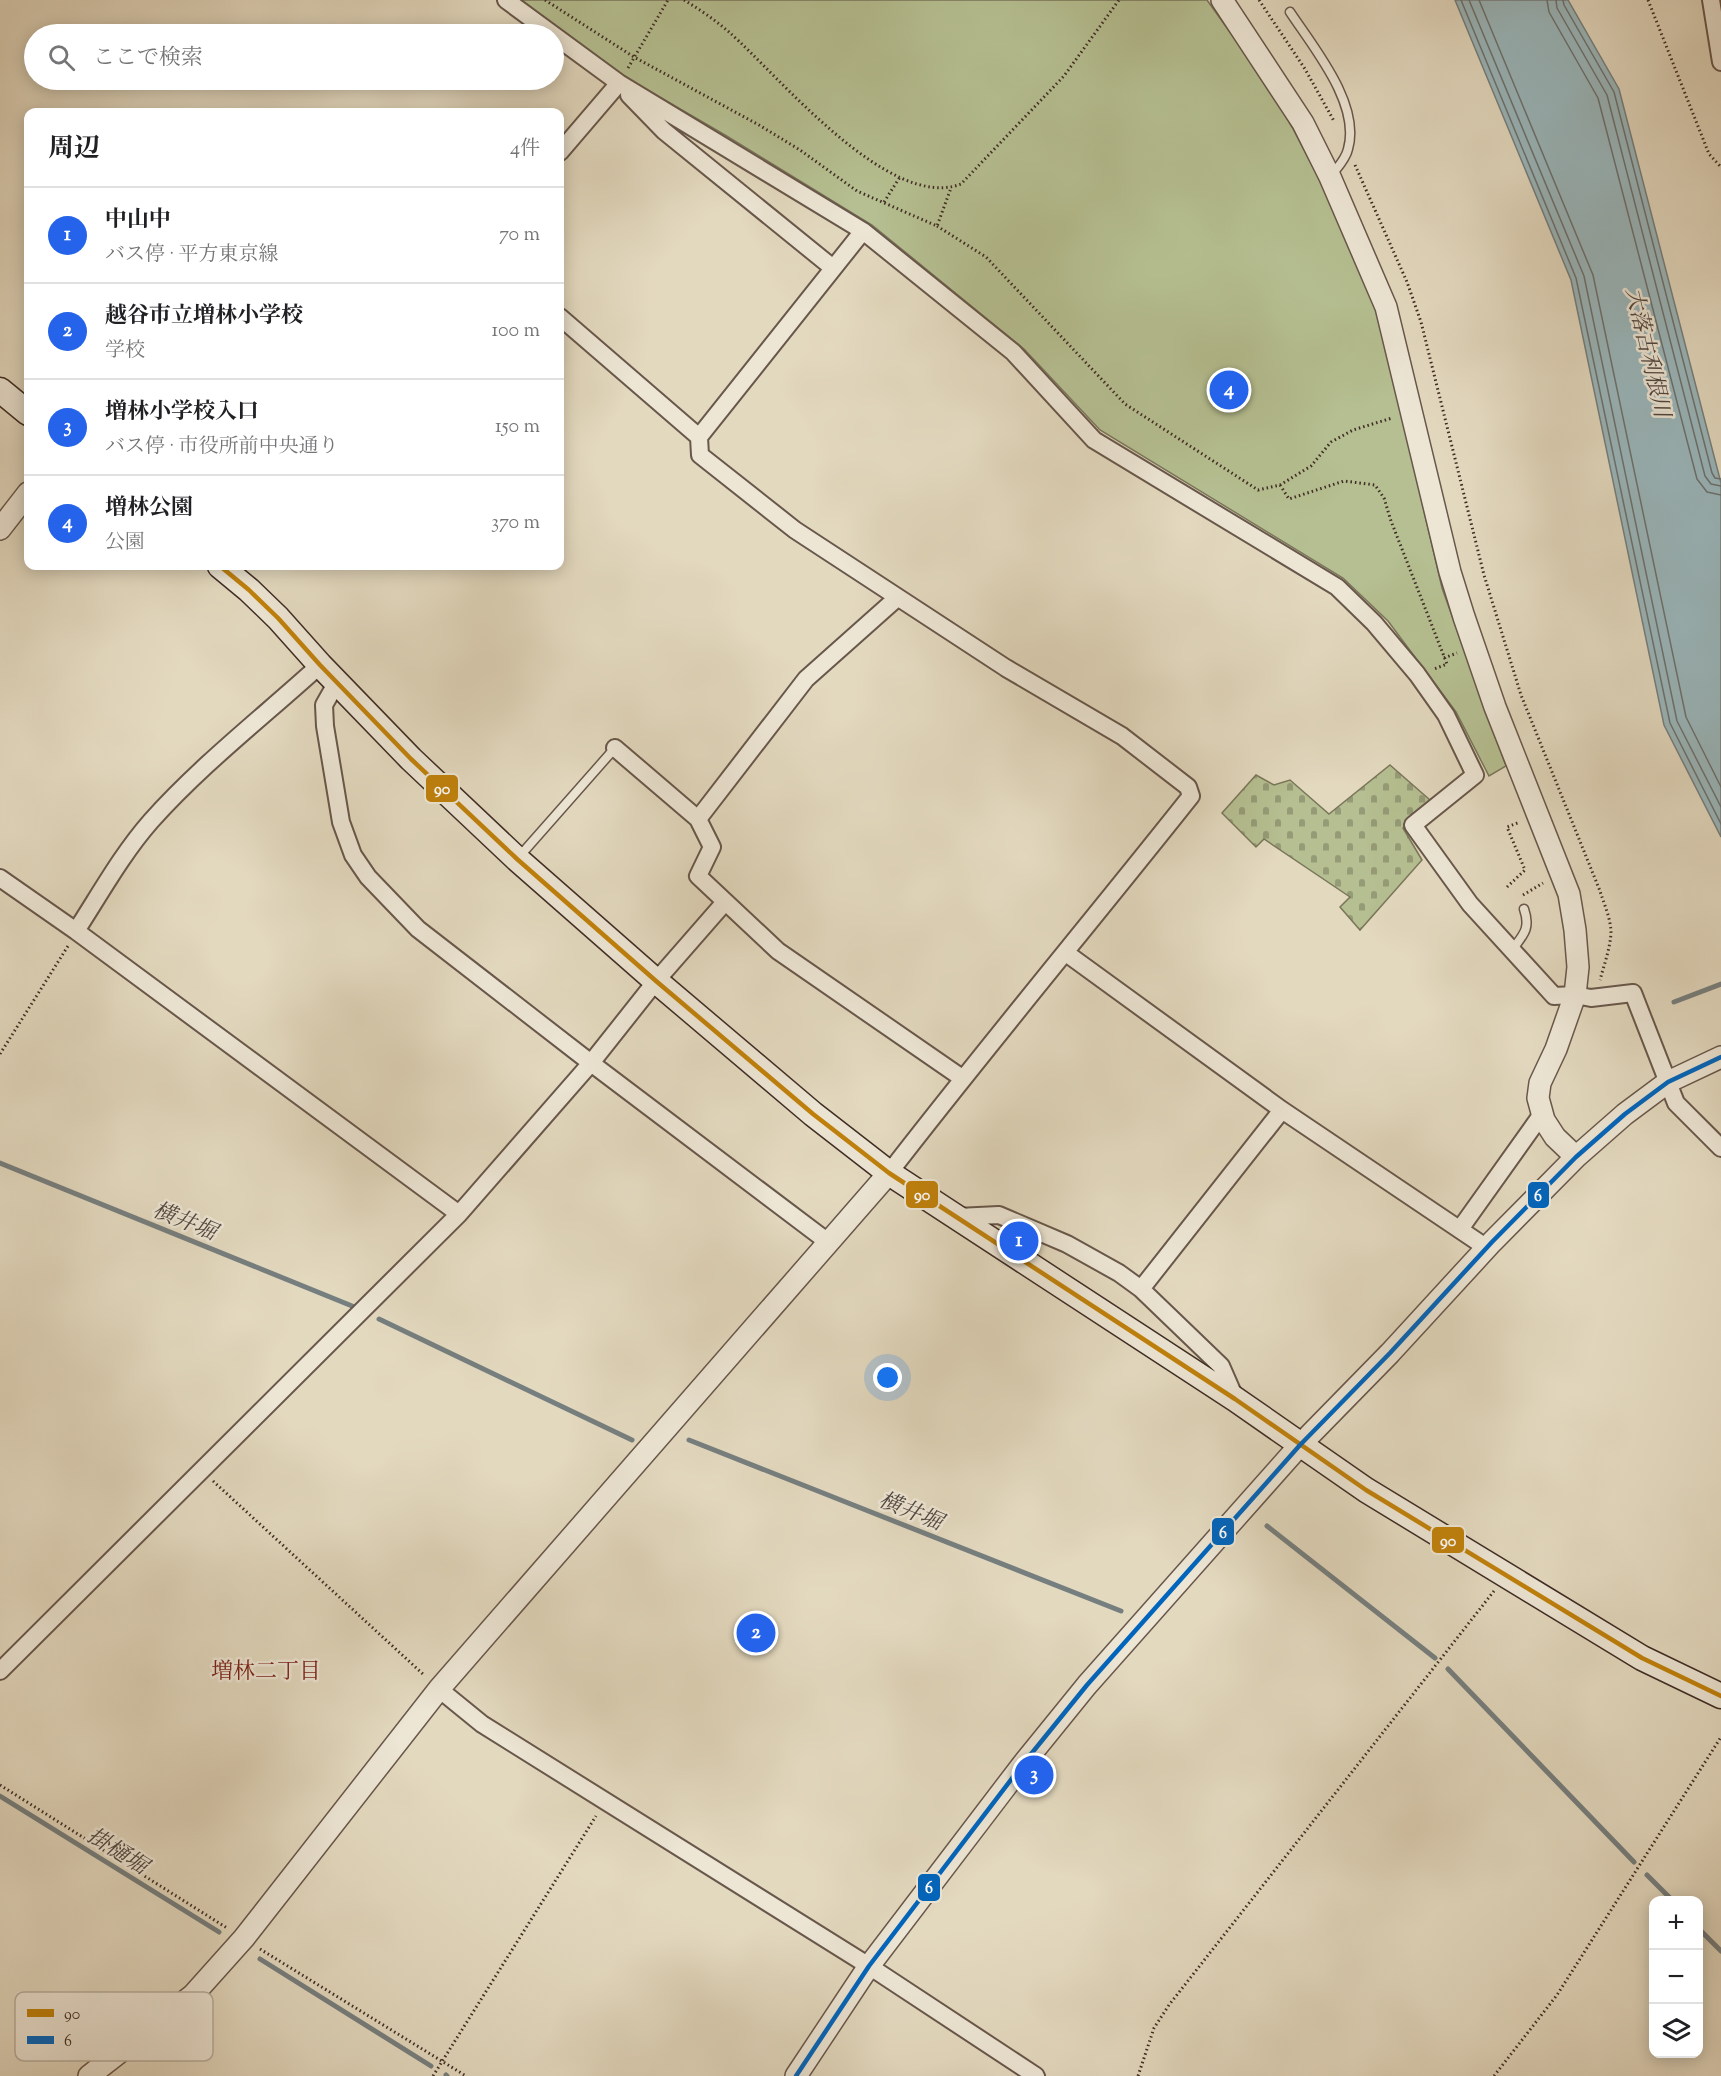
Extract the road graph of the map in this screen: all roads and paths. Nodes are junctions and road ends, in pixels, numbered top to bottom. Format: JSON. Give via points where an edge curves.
{"nodes":[{"id":1,"x":506,"y":0,"type":"edge"},
{"id":2,"x":545,"y":0,"type":"edge"},
{"id":3,"x":668,"y":0,"type":"edge"},
{"id":4,"x":684,"y":0,"type":"edge"},
{"id":5,"x":1119,"y":0,"type":"edge"},
{"id":6,"x":1222,"y":0,"type":"edge"},
{"id":7,"x":1259,"y":0,"type":"edge"},
{"id":8,"x":1648,"y":0,"type":"edge"},
{"id":9,"x":1711,"y":0,"type":"edge"},
{"id":10,"x":1290,"y":12,"type":"dead end"},
{"id":11,"x":538,"y":24,"type":"edge"},
{"id":12,"x":564,"y":43,"type":"edge"},
{"id":13,"x":634,"y":57,"type":"junction"},
{"id":14,"x":1721,"y":62,"type":"edge"},
{"id":15,"x":619,"y":84,"type":"junction"},
{"id":16,"x":564,"y":147,"type":"edge"},
{"id":17,"x":1348,"y":149,"type":"junction"},
{"id":18,"x":1721,"y":167,"type":"edge"},
{"id":19,"x":900,"y":177,"type":"junction"},
{"id":20,"x":1330,"y":177,"type":"junction"},
{"id":21,"x":951,"y":188,"type":"junction"},
{"id":22,"x":884,"y":202,"type":"junction"},
{"id":23,"x":938,"y":226,"type":"junction"},
{"id":24,"x":863,"y":231,"type":"junction"},
{"id":25,"x":833,"y":268,"type":"junction"},
{"id":26,"x":564,"y":320,"type":"edge"},
{"id":27,"x":0,"y":390,"type":"edge"},
{"id":28,"x":24,"y":410,"type":"edge"},
{"id":29,"x":1411,"y":411,"type":"junction"},
{"id":30,"x":699,"y":437,"type":"junction"},
{"id":31,"x":1280,"y":485,"type":"junction"},
{"id":32,"x":24,"y":498,"type":"edge"},
{"id":33,"x":0,"y":529,"type":"edge"},
{"id":34,"x":225,"y":570,"type":"edge"},
{"id":35,"x":897,"y":598,"type":"junction"},
{"id":36,"x":320,"y":665,"type":"junction"},
{"id":37,"x":1417,"y":674,"type":"junction"},
{"id":38,"x":337,"y":682,"type":"junction"},
{"id":39,"x":615,"y":748,"type":"joint"},
{"id":40,"x":698,"y":819,"type":"junction"},
{"id":41,"x":1523,"y":822,"type":"dead end"},
{"id":42,"x":517,"y":859,"type":"junction"},
{"id":43,"x":1562,"y":877,"type":"junction"},
{"id":44,"x":0,"y":878,"type":"edge"},
{"id":45,"x":1507,"y":887,"type":"dead end"},
{"id":46,"x":1517,"y":899,"type":"dead end"},
{"id":47,"x":725,"y":902,"type":"junction"},
{"id":48,"x":1524,"y":909,"type":"dead end"},
{"id":49,"x":76,"y":931,"type":"junction"},
{"id":50,"x":1512,"y":950,"type":"junction"},
{"id":51,"x":1066,"y":953,"type":"junction"},
{"id":52,"x":656,"y":981,"type":"junction"},
{"id":53,"x":1583,"y":997,"type":"junction"},
{"id":54,"x":0,"y":1054,"type":"edge"},
{"id":55,"x":1721,"y":1057,"type":"edge"},
{"id":56,"x":591,"y":1063,"type":"junction"},
{"id":57,"x":962,"y":1078,"type":"junction"},
{"id":58,"x":1668,"y":1082,"type":"junction"},
{"id":59,"x":1282,"y":1110,"type":"junction"},
{"id":60,"x":1542,"y":1114,"type":"junction"},
{"id":61,"x":1721,"y":1148,"type":"edge"},
{"id":62,"x":1576,"y":1157,"type":"junction"},
{"id":63,"x":889,"y":1173,"type":"junction"},
{"id":64,"x":459,"y":1214,"type":"junction"},
{"id":65,"x":957,"y":1217,"type":"junction"},
{"id":66,"x":1460,"y":1229,"type":"junction"},
{"id":67,"x":828,"y":1242,"type":"junction"},
{"id":68,"x":1487,"y":1248,"type":"junction"},
{"id":69,"x":1141,"y":1289,"type":"junction"},
{"id":70,"x":1235,"y":1399,"type":"junction"},
{"id":71,"x":1300,"y":1445,"type":"junction"},
{"id":72,"x":203,"y":1471,"type":"junction"},
{"id":73,"x":1506,"y":1576,"type":"junction"},
{"id":74,"x":0,"y":1671,"type":"edge"},
{"id":75,"x":439,"y":1689,"type":"junction"},
{"id":76,"x":1721,"y":1696,"type":"edge"},
{"id":77,"x":1721,"y":1737,"type":"edge"},
{"id":78,"x":605,"y":1803,"type":"junction"},
{"id":79,"x":869,"y":1966,"type":"junction"},
{"id":80,"x":196,"y":1992,"type":"edge"},
{"id":81,"x":107,"y":2061,"type":"edge"},
{"id":82,"x":434,"y":2075,"type":"edge"},
{"id":83,"x":88,"y":2076,"type":"edge"},
{"id":84,"x":796,"y":2076,"type":"edge"},
{"id":85,"x":1036,"y":2076,"type":"edge"},
{"id":86,"x":1138,"y":2076,"type":"edge"},
{"id":87,"x":1494,"y":2076,"type":"edge"}],
"edges":[{"from":1,"to":11,"type":"street"},
{"from":2,"to":13,"type":"path"},
{"from":3,"to":13,"type":"path"},
{"from":4,"to":19,"type":"path","via":[[728,32],[842,141]]},
{"from":5,"to":21,"type":"path","via":[[1064,76],[961,184]]},
{"from":6,"to":20,"type":"street","via":[[1303,123]]},
{"from":7,"to":17,"type":"path","via":[[1305,69]]},
{"from":8,"to":18,"type":"path","via":[[1708,154]]},
{"from":9,"to":14,"type":"street"},
{"from":10,"to":17,"type":"lane","via":[[1343,97],[1349,115]]},
{"from":12,"to":15,"type":"street"},
{"from":13,"to":15,"type":"path"},
{"from":13,"to":22,"type":"path","via":[[759,125],[857,191]]},
{"from":15,"to":16,"type":"street"},
{"from":15,"to":24,"type":"street"},
{"from":15,"to":25,"type":"street","via":[[664,131]]},
{"from":17,"to":20,"type":"lane"},
{"from":17,"to":53,"type":"path","via":[[1421,322],[1484,575],[1514,673],[1609,920],[1609,946],[1599,986]]},
{"from":19,"to":21,"type":"path","via":[[916,184]]},
{"from":19,"to":22,"type":"path"},
{"from":20,"to":29,"type":"street","via":[[1386,307]]},
{"from":21,"to":23,"type":"path"},
{"from":22,"to":23,"type":"path"},
{"from":23,"to":31,"type":"path","via":[[986,257],[1125,404],[1258,490]]},
{"from":24,"to":25,"type":"street"},
{"from":24,"to":37,"type":"street","via":[[1013,352],[1094,440],[1337,587]]},
{"from":25,"to":30,"type":"street"},
{"from":26,"to":30,"type":"street"},
{"from":27,"to":28,"type":"main road"},
{"from":29,"to":31,"type":"path","via":[[1353,430],[1331,442],[1311,466]]},
{"from":29,"to":43,"type":"street","via":[[1464,617]]},
{"from":30,"to":35,"type":"street","via":[[700,455],[795,530]]},
{"from":31,"to":37,"type":"path","via":[[1289,499],[1344,481],[1375,485],[1384,498],[1447,664]]},
{"from":32,"to":33,"type":"street"},
{"from":34,"to":36,"type":"main road","via":[[278,618]]},
{"from":35,"to":40,"type":"street","via":[[806,679]]},
{"from":35,"to":51,"type":"street","via":[[1122,736],[1188,787],[1191,796]]},
{"from":36,"to":38,"type":"main road"},
{"from":36,"to":49,"type":"street","via":[[150,822]]},
{"from":37,"to":50,"type":"street","via":[[1446,715],[1475,775],[1413,825],[1470,904]]},
{"from":38,"to":42,"type":"main road","via":[[411,759]]},
{"from":38,"to":56,"type":"street","via":[[324,705],[325,726],[341,822],[353,855],[368,877],[418,929]]},
{"from":39,"to":40,"type":"street"},
{"from":39,"to":42,"type":"lane"},
{"from":40,"to":47,"type":"street","via":[[712,847],[698,876]]},
{"from":41,"to":45,"type":"path","via":[[1508,826],[1525,870]]},
{"from":42,"to":52,"type":"main road"},
{"from":43,"to":46,"type":"path"},
{"from":43,"to":53,"type":"street","via":[[1569,894]]},
{"from":44,"to":49,"type":"street"},
{"from":47,"to":52,"type":"street"},
{"from":47,"to":57,"type":"street","via":[[778,951]]},
{"from":48,"to":50,"type":"lane","via":[[1528,921],[1525,932]]},
{"from":49,"to":54,"type":"path"},
{"from":49,"to":64,"type":"street"},
{"from":50,"to":53,"type":"street","via":[[1554,996]]},
{"from":51,"to":57,"type":"street"},
{"from":51,"to":59,"type":"street"},
{"from":52,"to":56,"type":"street"},
{"from":52,"to":63,"type":"main road"},
{"from":53,"to":58,"type":"street","via":[[1633,993]]},
{"from":53,"to":60,"type":"street","via":[[1540,1083]]},
{"from":55,"to":58,"type":"street"},
{"from":56,"to":64,"type":"street"},
{"from":56,"to":67,"type":"street"},
{"from":57,"to":63,"type":"street"},
{"from":58,"to":61,"type":"street","via":[[1676,1103]]},
{"from":58,"to":62,"type":"street"},
{"from":59,"to":66,"type":"street"},
{"from":59,"to":69,"type":"street"},
{"from":60,"to":62,"type":"street","via":[[1555,1137]]},
{"from":60,"to":66,"type":"street"},
{"from":62,"to":68,"type":"street"},
{"from":63,"to":65,"type":"main road"},
{"from":63,"to":67,"type":"street"},
{"from":64,"to":72,"type":"street"},
{"from":65,"to":69,"type":"street","via":[[999,1215],[1067,1244]]},
{"from":65,"to":70,"type":"main road"},
{"from":66,"to":68,"type":"street"},
{"from":67,"to":75,"type":"street"},
{"from":68,"to":71,"type":"street"},
{"from":69,"to":70,"type":"street","via":[[1221,1366]]},
{"from":70,"to":71,"type":"main road"},
{"from":71,"to":73,"type":"main road"},
{"from":71,"to":79,"type":"street","via":[[1087,1685]]},
{"from":72,"to":74,"type":"street"},
{"from":72,"to":75,"type":"path"},
{"from":73,"to":76,"type":"main road","via":[[1642,1658]]},
{"from":73,"to":86,"type":"path","via":[[1169,2005],[1154,2028]]},
{"from":75,"to":78,"type":"street","via":[[482,1724]]},
{"from":75,"to":80,"type":"street","via":[[250,1931]]},
{"from":77,"to":87,"type":"path","via":[[1557,1995]]},
{"from":78,"to":79,"type":"street"},
{"from":78,"to":82,"type":"path"},
{"from":79,"to":84,"type":"street"},
{"from":79,"to":85,"type":"street"},
{"from":81,"to":83,"type":"street"}]}
